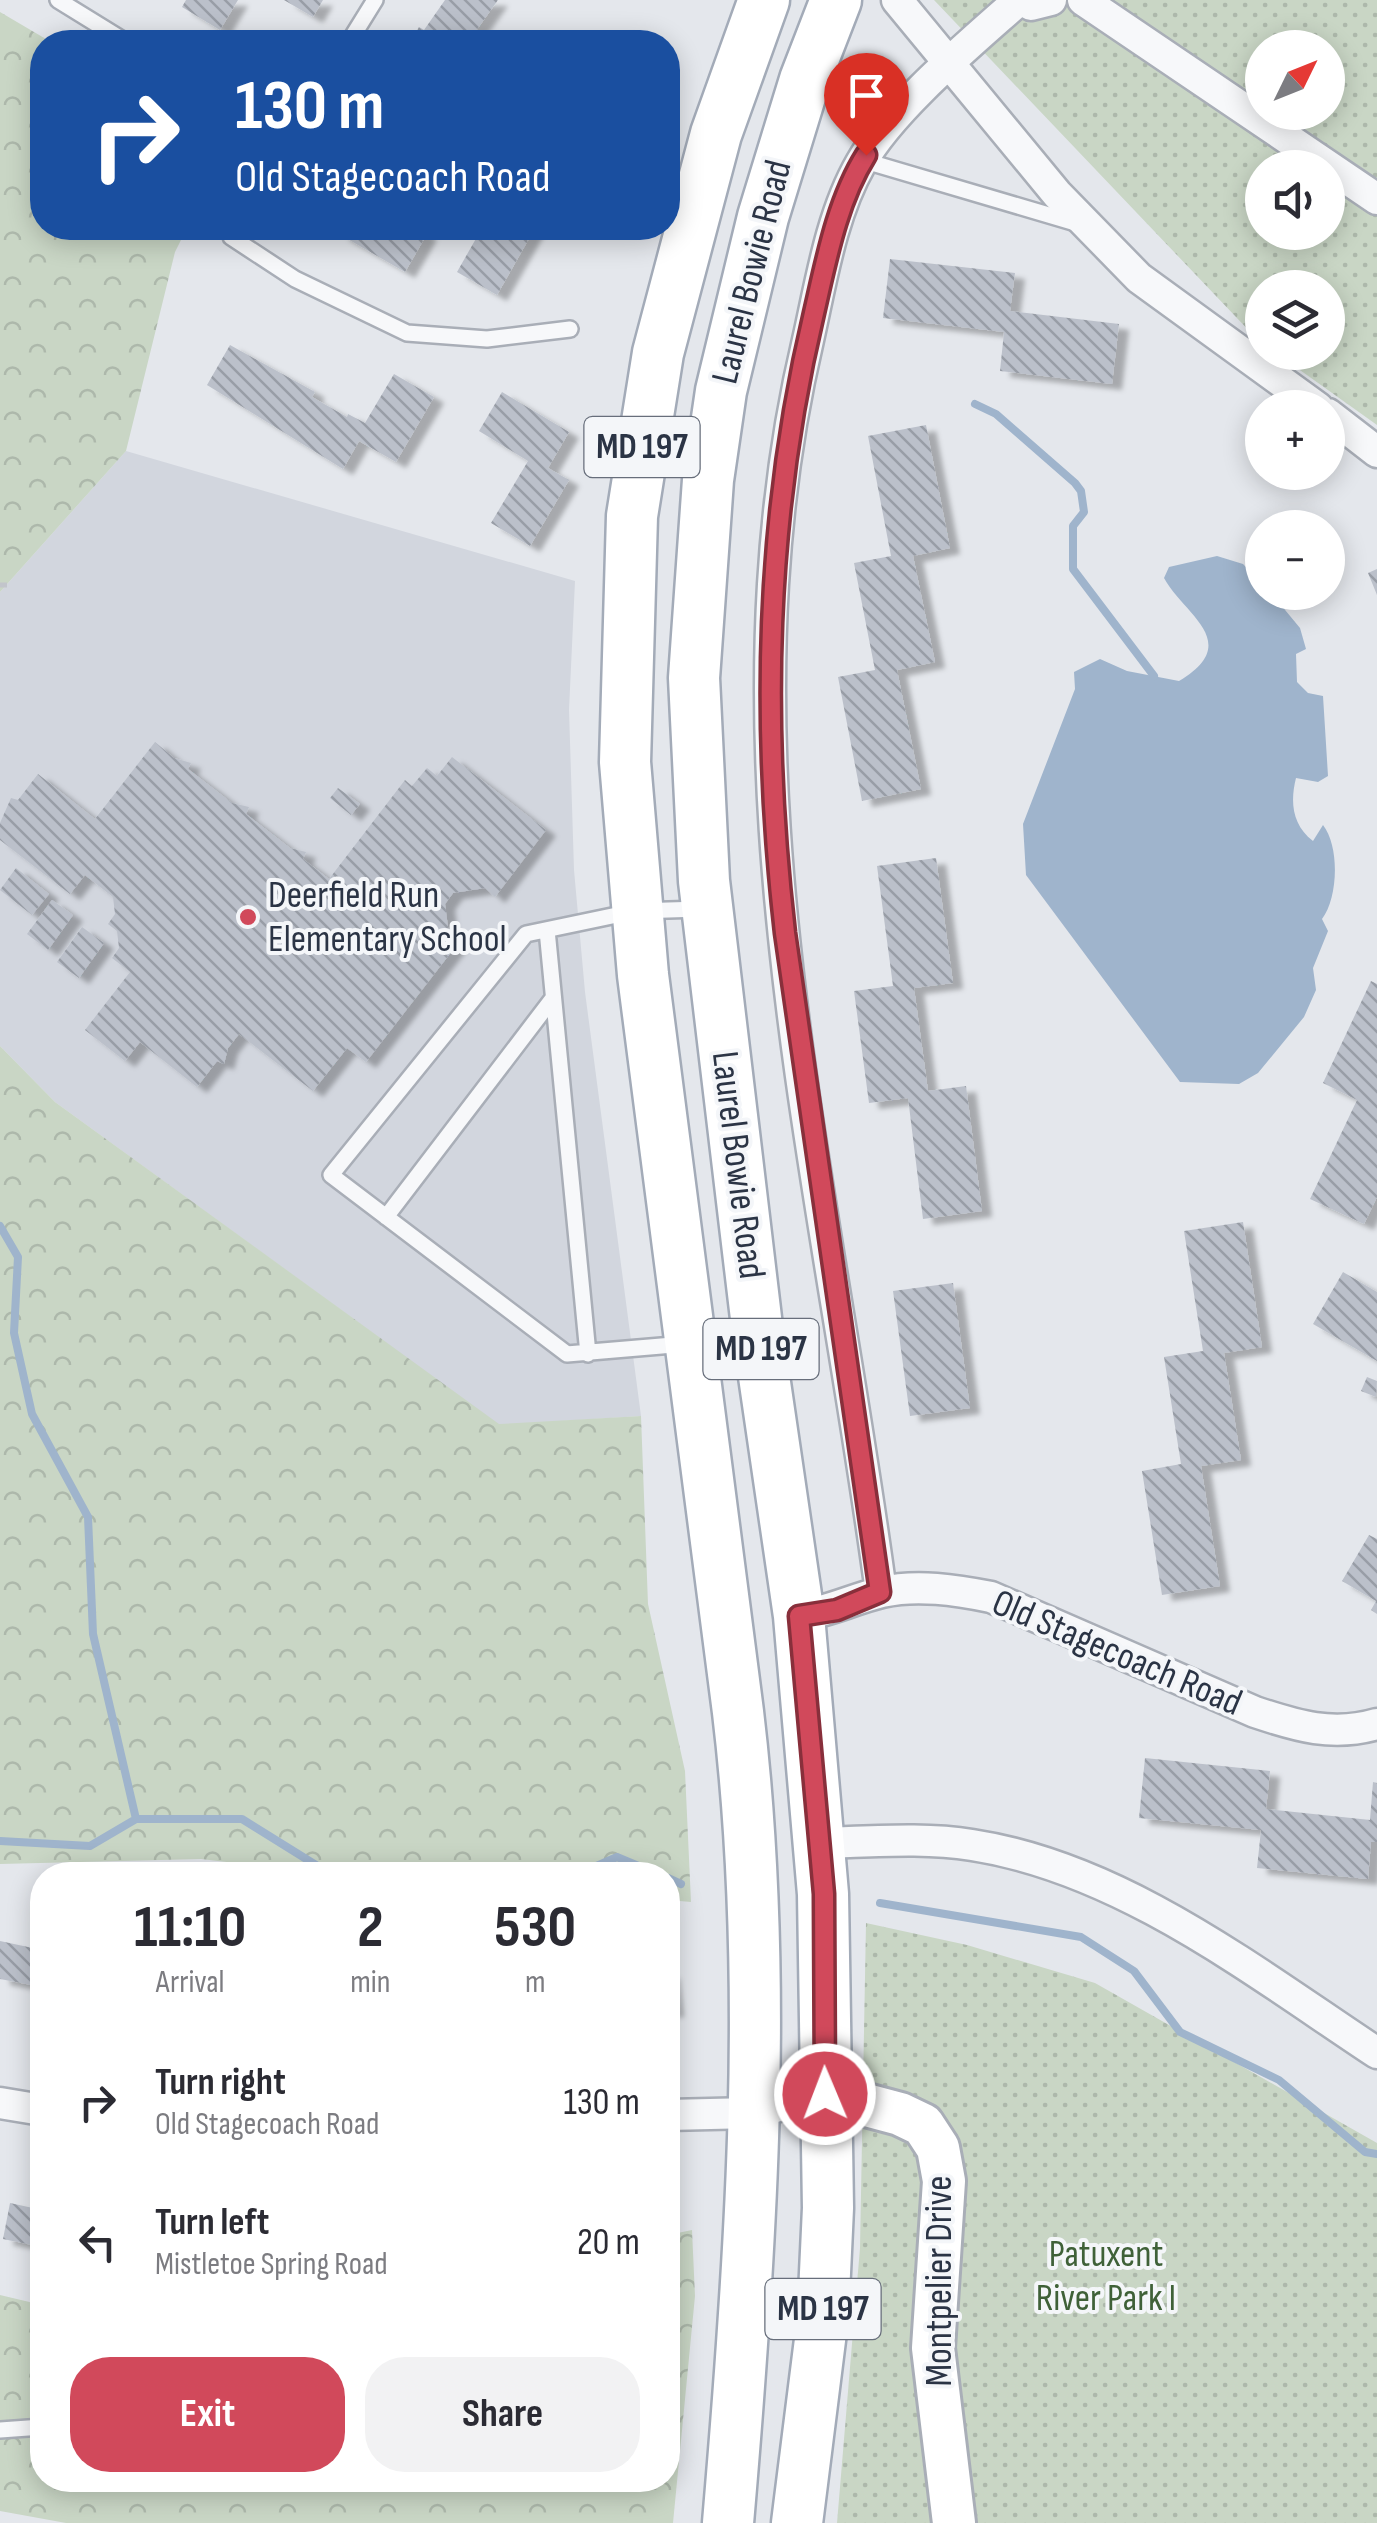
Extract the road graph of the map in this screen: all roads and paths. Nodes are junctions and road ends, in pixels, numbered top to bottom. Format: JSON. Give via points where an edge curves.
{"nodes":[{"id":1,"x":58,"y":0,"type":"edge"},
{"id":2,"x":375,"y":0,"type":"edge"},
{"id":3,"x":764,"y":0,"type":"edge"},
{"id":4,"x":836,"y":0,"type":"edge"},
{"id":5,"x":896,"y":0,"type":"edge"},
{"id":6,"x":1021,"y":0,"type":"edge"},
{"id":7,"x":1051,"y":0,"type":"edge"},
{"id":8,"x":1084,"y":0,"type":"edge"},
{"id":9,"x":107,"y":30,"type":"edge"},
{"id":10,"x":356,"y":30,"type":"edge"},
{"id":11,"x":949,"y":63,"type":"junction"},
{"id":12,"x":862,"y":160,"type":"junction"},
{"id":13,"x":1377,"y":199,"type":"edge"},
{"id":14,"x":1089,"y":226,"type":"junction"},
{"id":15,"x":235,"y":240,"type":"edge"},
{"id":16,"x":570,"y":330,"type":"dead end"},
{"id":17,"x":1293,"y":390,"type":"edge"},
{"id":18,"x":1345,"y":427,"type":"edge"},
{"id":19,"x":1377,"y":452,"type":"edge"},
{"id":20,"x":707,"y":908,"type":"junction"},
{"id":21,"x":636,"y":911,"type":"junction"},
{"id":22,"x":547,"y":930,"type":"junction"},
{"id":23,"x":554,"y":998,"type":"junction"},
{"id":24,"x":728,"y":1082,"type":"junction"},
{"id":25,"x":386,"y":1216,"type":"junction"},
{"id":26,"x":689,"y":1343,"type":"junction"},
{"id":27,"x":588,"y":1354,"type":"junction"},
{"id":28,"x":880,"y":1592,"type":"junction"},
{"id":29,"x":799,"y":1616,"type":"junction"},
{"id":30,"x":1377,"y":1724,"type":"edge"},
{"id":31,"x":819,"y":1843,"type":"junction"},
{"id":32,"x":1377,"y":2052,"type":"edge"},
{"id":33,"x":825,"y":2094,"type":"junction"},
{"id":34,"x":0,"y":2103,"type":"edge"},
{"id":35,"x":30,"y":2108,"type":"edge"},
{"id":36,"x":752,"y":2112,"type":"junction"},
{"id":37,"x":680,"y":2115,"type":"edge"},
{"id":38,"x":30,"y":2428,"type":"edge"},
{"id":39,"x":0,"y":2430,"type":"edge"},
{"id":40,"x":728,"y":2523,"type":"edge"},
{"id":41,"x":797,"y":2523,"type":"edge"},
{"id":42,"x":954,"y":2523,"type":"edge"}],
"edges":[{"from":1,"to":9,"type":"lane"},
{"from":2,"to":10,"type":"lane"},
{"from":3,"to":21,"type":"main road","name":"Laurel Bowie Road","number":"MD 197","via":[[684,243],[642,448],[629,566],[625,762]]},
{"from":4,"to":20,"type":"main road","name":"Laurel Bowie Road","number":"MD 197","via":[[763,217],[721,391],[708,480],[694,678]]},
{"from":5,"to":11,"type":"street"},
{"from":6,"to":7,"type":"street"},
{"from":6,"to":11,"type":"street"},
{"from":8,"to":13,"type":"street"},
{"from":11,"to":12,"type":"street"},
{"from":11,"to":14,"type":"street"},
{"from":12,"to":14,"type":"lane"},
{"from":12,"to":28,"type":"street","via":[[826,259],[792,409],[770,585],[768,740],[773,836],[807,1102]]},
{"from":14,"to":17,"type":"street","via":[[1140,278]]},
{"from":15,"to":16,"type":"lane","via":[[295,280],[408,333],[487,339]]},
{"from":18,"to":19,"type":"street"},
{"from":20,"to":21,"type":"lane"},
{"from":20,"to":24,"type":"main road","name":"Laurel Bowie Road","number":"MD 197"},
{"from":21,"to":22,"type":"lane"},
{"from":21,"to":26,"type":"main road","name":"Laurel Bowie Road","number":"MD 197"},
{"from":22,"to":23,"type":"lane"},
{"from":22,"to":25,"type":"lane","via":[[526,934],[331,1175]]},
{"from":23,"to":25,"type":"lane"},
{"from":23,"to":27,"type":"lane"},
{"from":24,"to":26,"type":"main road","via":[[704,1125],[724,1294]]},
{"from":24,"to":29,"type":"main road","name":"Laurel Bowie Road","number":"MD 197"},
{"from":25,"to":27,"type":"lane","via":[[566,1354]]},
{"from":26,"to":27,"type":"lane"},
{"from":26,"to":36,"type":"main road","name":"Laurel Bowie Road","number":"MD 197","via":[[744,1763]]},
{"from":28,"to":29,"type":"street","name":"Old Stagecoach Road","via":[[837,1610]]},
{"from":28,"to":30,"type":"street","name":"Old Stagecoach Road","via":[[961,1590],[991,1597],[1300,1727]]},
{"from":29,"to":31,"type":"main road","name":"Laurel Bowie Road","number":"MD 197"},
{"from":31,"to":32,"type":"street","via":[[976,1845],[1066,1872],[1217,1947]]},
{"from":31,"to":33,"type":"main road","name":"Laurel Bowie Road","number":"MD 197"},
{"from":33,"to":36,"type":"street","name":"Montpelier Drive"},
{"from":33,"to":41,"type":"main road","name":"Laurel Bowie Road","number":"MD 197","via":[[823,2316]]},
{"from":33,"to":42,"type":"street","name":"Montpelier Drive","via":[[900,2114],[923,2125],[938,2148],[944,2182],[933,2348]]},
{"from":34,"to":35,"type":"street"},
{"from":36,"to":37,"type":"street","name":"Montpelier Drive"},
{"from":36,"to":40,"type":"main road","name":"Laurel Bowie Road","number":"MD 197"},
{"from":38,"to":39,"type":"lane"}]}
